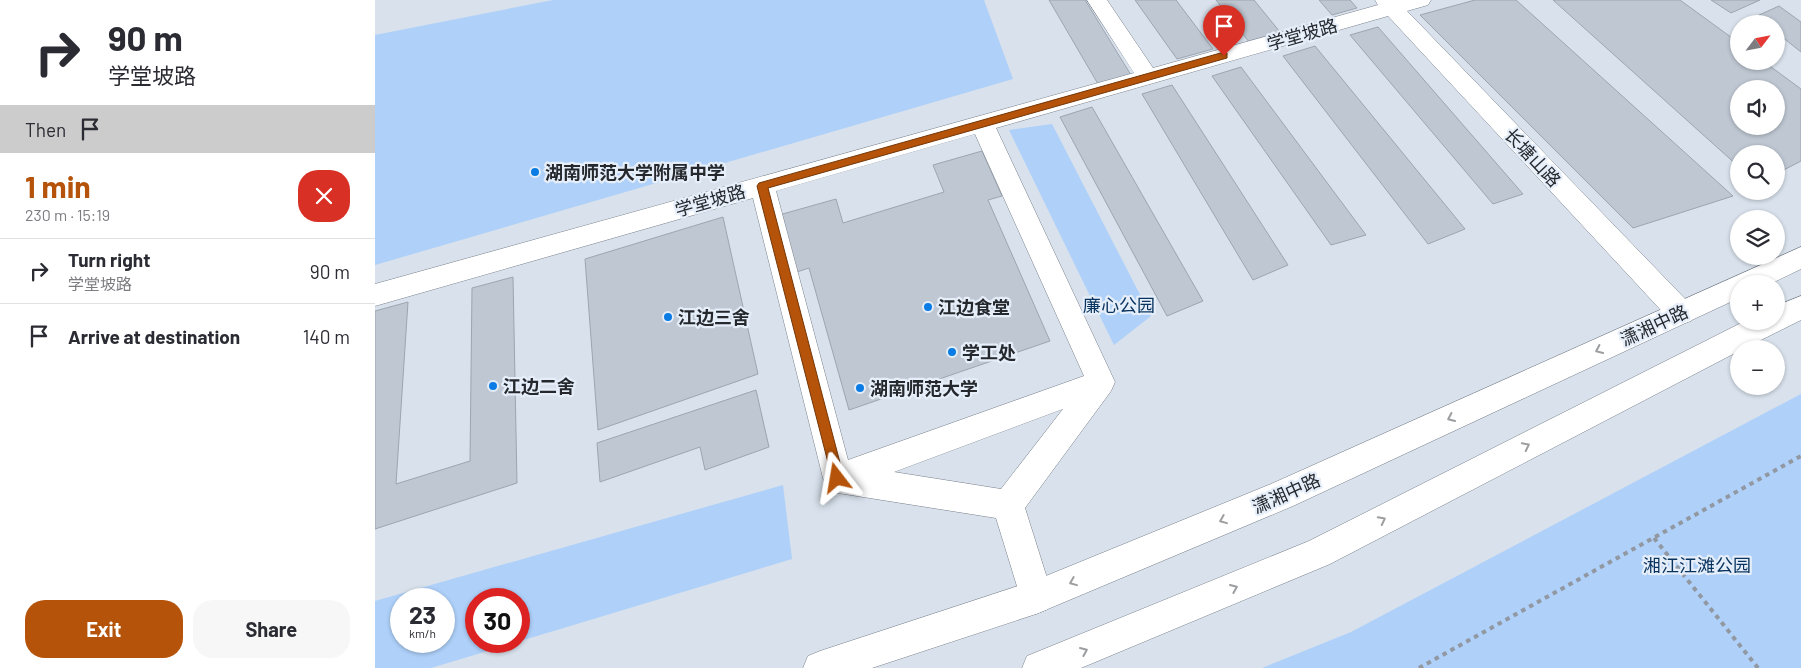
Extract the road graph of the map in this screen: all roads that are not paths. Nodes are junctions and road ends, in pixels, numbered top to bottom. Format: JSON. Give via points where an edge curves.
{"nodes":[{"id":1,"x":1097,"y":0,"type":"edge"},
{"id":2,"x":1421,"y":0,"type":"edge"},
{"id":3,"x":1388,"y":4,"type":"edge"},
{"id":4,"x":1148,"y":77,"type":"junction"},
{"id":5,"x":983,"y":124,"type":"junction"},
{"id":6,"x":762,"y":186,"type":"junction"},
{"id":7,"x":1801,"y":257,"type":"edge"},
{"id":8,"x":1763,"y":275,"type":"edge"},
{"id":9,"x":1730,"y":290,"type":"edge"},
{"id":10,"x":375,"y":295,"type":"edge"},
{"id":11,"x":1801,"y":307,"type":"edge"},
{"id":12,"x":1681,"y":313,"type":"junction"},
{"id":13,"x":1785,"y":315,"type":"edge"},
{"id":14,"x":1754,"y":330,"type":"edge"},
{"id":15,"x":1101,"y":382,"type":"junction"},
{"id":16,"x":837,"y":478,"type":"junction"},
{"id":17,"x":1008,"y":506,"type":"junction"},
{"id":18,"x":1036,"y":596,"type":"junction"},
{"id":19,"x":820,"y":668,"type":"edge"},
{"id":20,"x":1039,"y":668,"type":"edge"}],
"edges":[{"from":1,"to":4,"type":"street"},
{"from":2,"to":3,"type":"street","name":"学堂坡路"},
{"from":3,"to":4,"type":"street","name":"学堂坡路"},
{"from":3,"to":12,"type":"street","name":"长塘山路"},
{"from":4,"to":5,"type":"street","name":"学堂坡路"},
{"from":5,"to":6,"type":"street","name":"学堂坡路"},
{"from":5,"to":15,"type":"street"},
{"from":6,"to":10,"type":"street","name":"学堂坡路"},
{"from":6,"to":16,"type":"street"},
{"from":7,"to":8,"type":"street"},
{"from":9,"to":12,"type":"street","name":"潇湘中路"},
{"from":11,"to":13,"type":"street"},
{"from":12,"to":18,"type":"street","name":"潇湘中路","one_way":true,"via":[[1282,495]]},
{"from":20,"to":14,"type":"street","one_way":true,"via":[[1319,553]]},
{"from":15,"to":16,"type":"street"},
{"from":15,"to":17,"type":"street"},
{"from":16,"to":17,"type":"street"},
{"from":17,"to":18,"type":"street"},
{"from":18,"to":19,"type":"street","name":"潇湘中路"}]}
